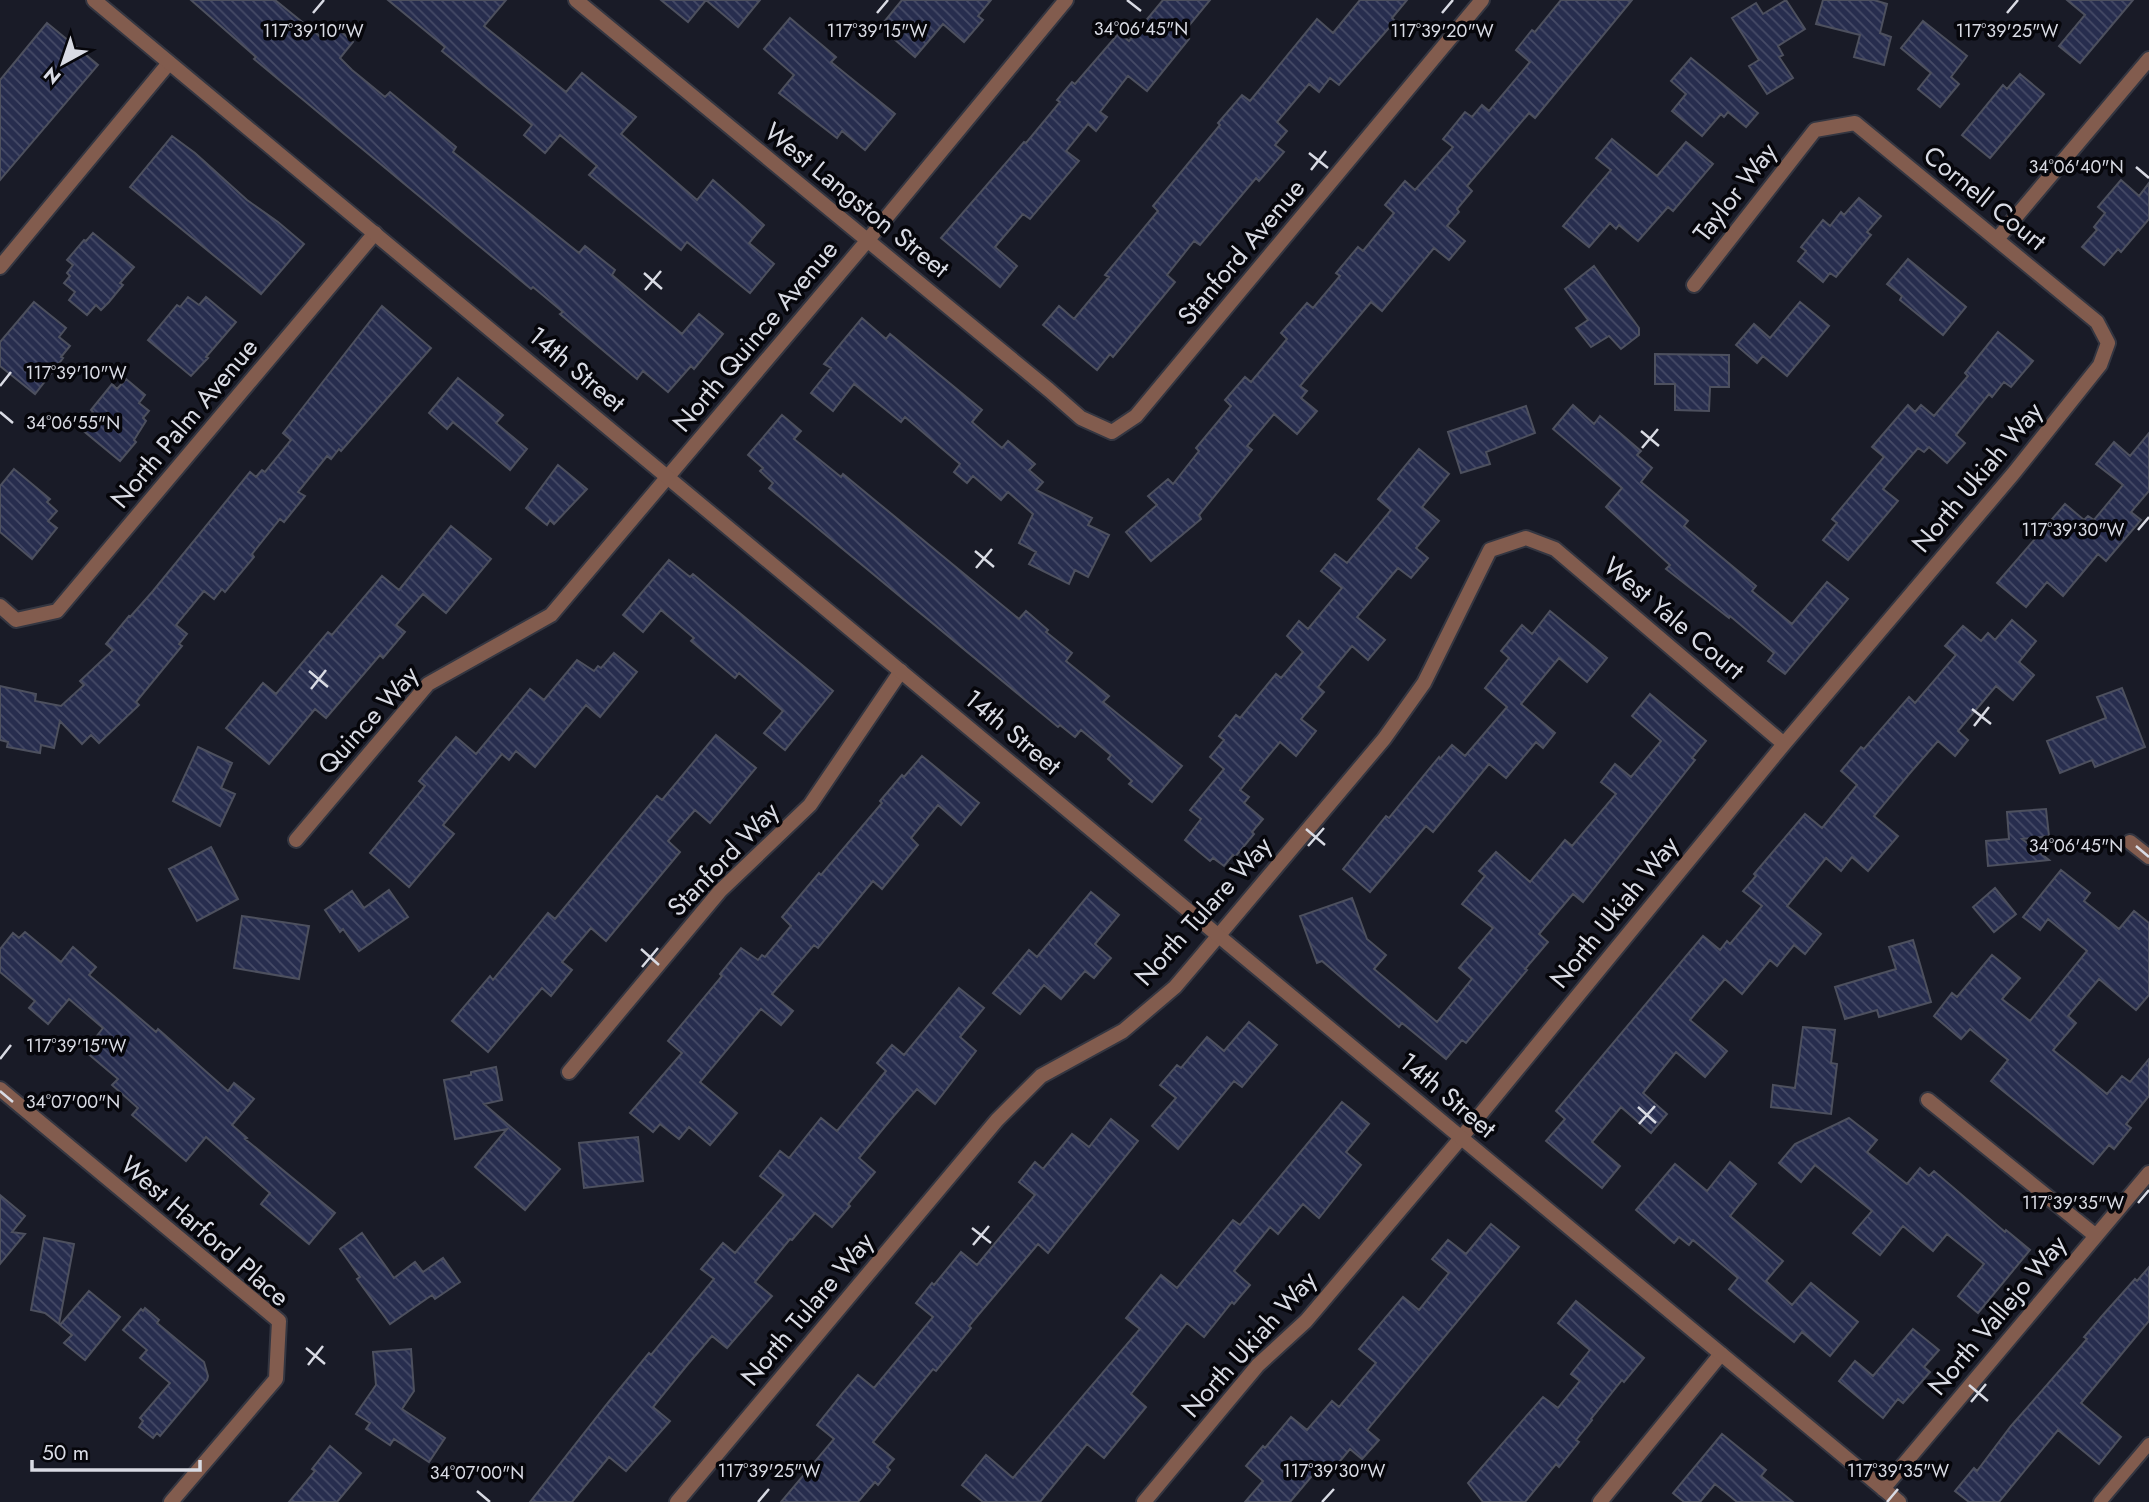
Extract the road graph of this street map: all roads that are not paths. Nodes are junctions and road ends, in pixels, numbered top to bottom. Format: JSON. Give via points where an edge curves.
{"nodes":[{"id":1,"x":94,"y":0,"type":"edge"},
{"id":2,"x":576,"y":0,"type":"edge"},
{"id":3,"x":1066,"y":0,"type":"edge"},
{"id":4,"x":1482,"y":0,"type":"edge"},
{"id":5,"x":2149,"y":59,"type":"edge"},
{"id":6,"x":169,"y":63,"type":"junction"},
{"id":7,"x":1815,"y":130,"type":"joint"},
{"id":8,"x":375,"y":233,"type":"junction"},
{"id":9,"x":1997,"y":238,"type":"junction"},
{"id":10,"x":867,"y":241,"type":"junction"},
{"id":11,"x":0,"y":267,"type":"edge"},
{"id":12,"x":1694,"y":285,"type":"dead end"},
{"id":13,"x":2108,"y":343,"type":"joint"},
{"id":14,"x":1112,"y":432,"type":"joint"},
{"id":15,"x":669,"y":477,"type":"junction"},
{"id":16,"x":1526,"y":538,"type":"joint"},
{"id":17,"x":0,"y":606,"type":"edge"},
{"id":18,"x":901,"y":671,"type":"junction"},
{"id":19,"x":1784,"y":744,"type":"junction"},
{"id":20,"x":296,"y":840,"type":"dead end"},
{"id":21,"x":2130,"y":842,"type":"dead end"},
{"id":22,"x":2149,"y":858,"type":"edge"},
{"id":23,"x":1219,"y":935,"type":"junction"},
{"id":24,"x":569,"y":1072,"type":"dead end"},
{"id":25,"x":0,"y":1088,"type":"edge"},
{"id":26,"x":1928,"y":1100,"type":"dead end"},
{"id":27,"x":1461,"y":1138,"type":"junction"},
{"id":28,"x":2149,"y":1173,"type":"edge"},
{"id":29,"x":2096,"y":1236,"type":"junction"},
{"id":30,"x":1721,"y":1354,"type":"junction"},
{"id":31,"x":2149,"y":1444,"type":"edge"},
{"id":32,"x":1883,"y":1489,"type":"junction"},
{"id":33,"x":171,"y":1502,"type":"edge"},
{"id":34,"x":677,"y":1502,"type":"edge"},
{"id":35,"x":1143,"y":1502,"type":"edge"},
{"id":36,"x":1600,"y":1502,"type":"edge"},
{"id":37,"x":1899,"y":1502,"type":"edge"},
{"id":38,"x":2100,"y":1502,"type":"edge"}],
"edges":[{"from":1,"to":6,"type":"street","name":"14th Street"},
{"from":2,"to":10,"type":"street","name":"West Langston Street"},
{"from":3,"to":10,"type":"street","name":"North Quince Avenue"},
{"from":4,"to":14,"type":"street","name":"Stanford Avenue","via":[[1136,416]]},
{"from":5,"to":9,"type":"street"},
{"from":6,"to":8,"type":"street","name":"14th Street"},
{"from":6,"to":11,"type":"street"},
{"from":7,"to":9,"type":"street","name":"Cornell Court","via":[[1855,123]]},
{"from":7,"to":12,"type":"street","name":"Taylor Way"},
{"from":8,"to":15,"type":"street","name":"14th Street"},
{"from":8,"to":17,"type":"street","name":"North Palm Avenue","via":[[57,611],[16,620]]},
{"from":9,"to":13,"type":"street","name":"Cornell Court","via":[[2096,322]]},
{"from":10,"to":14,"type":"street","name":"West Langston Street","via":[[1080,418]]},
{"from":10,"to":15,"type":"street","name":"North Quince Avenue"},
{"from":13,"to":19,"type":"street","name":"North Ukiah Way","via":[[2100,365],[2013,474]]},
{"from":15,"to":18,"type":"street","name":"14th Street"},
{"from":15,"to":20,"type":"street","name":"Quince Way","via":[[551,615],[428,684]]},
{"from":16,"to":19,"type":"street","name":"West Yale Court","via":[[1555,549]]},
{"from":16,"to":23,"type":"street","name":"North Tulare Way","via":[[1490,550],[1416,695]]},
{"from":18,"to":23,"type":"street","name":"14th Street"},
{"from":18,"to":24,"type":"street","name":"Stanford Way","via":[[810,805],[720,891]]},
{"from":19,"to":27,"type":"street","name":"North Ukiah Way"},
{"from":21,"to":22,"type":"street"},
{"from":23,"to":27,"type":"street","name":"14th Street"},
{"from":23,"to":34,"type":"street","name":"North Tulare Way","via":[[1175,987],[1123,1031],[1041,1076],[996,1120]]},
{"from":25,"to":33,"type":"street","name":"West Harford Place","via":[[279,1321],[276,1379]]},
{"from":26,"to":29,"type":"street"},
{"from":27,"to":30,"type":"street","name":"14th Street"},
{"from":27,"to":35,"type":"street","name":"North Ukiah Way","via":[[1306,1321],[1258,1365]]},
{"from":28,"to":29,"type":"street","name":"North Vallejo Way"},
{"from":29,"to":32,"type":"street","name":"North Vallejo Way"},
{"from":30,"to":32,"type":"street","name":"14th Street"},
{"from":30,"to":36,"type":"street"},
{"from":31,"to":38,"type":"lane"},
{"from":32,"to":37,"type":"street","name":"14th Street"}]}
